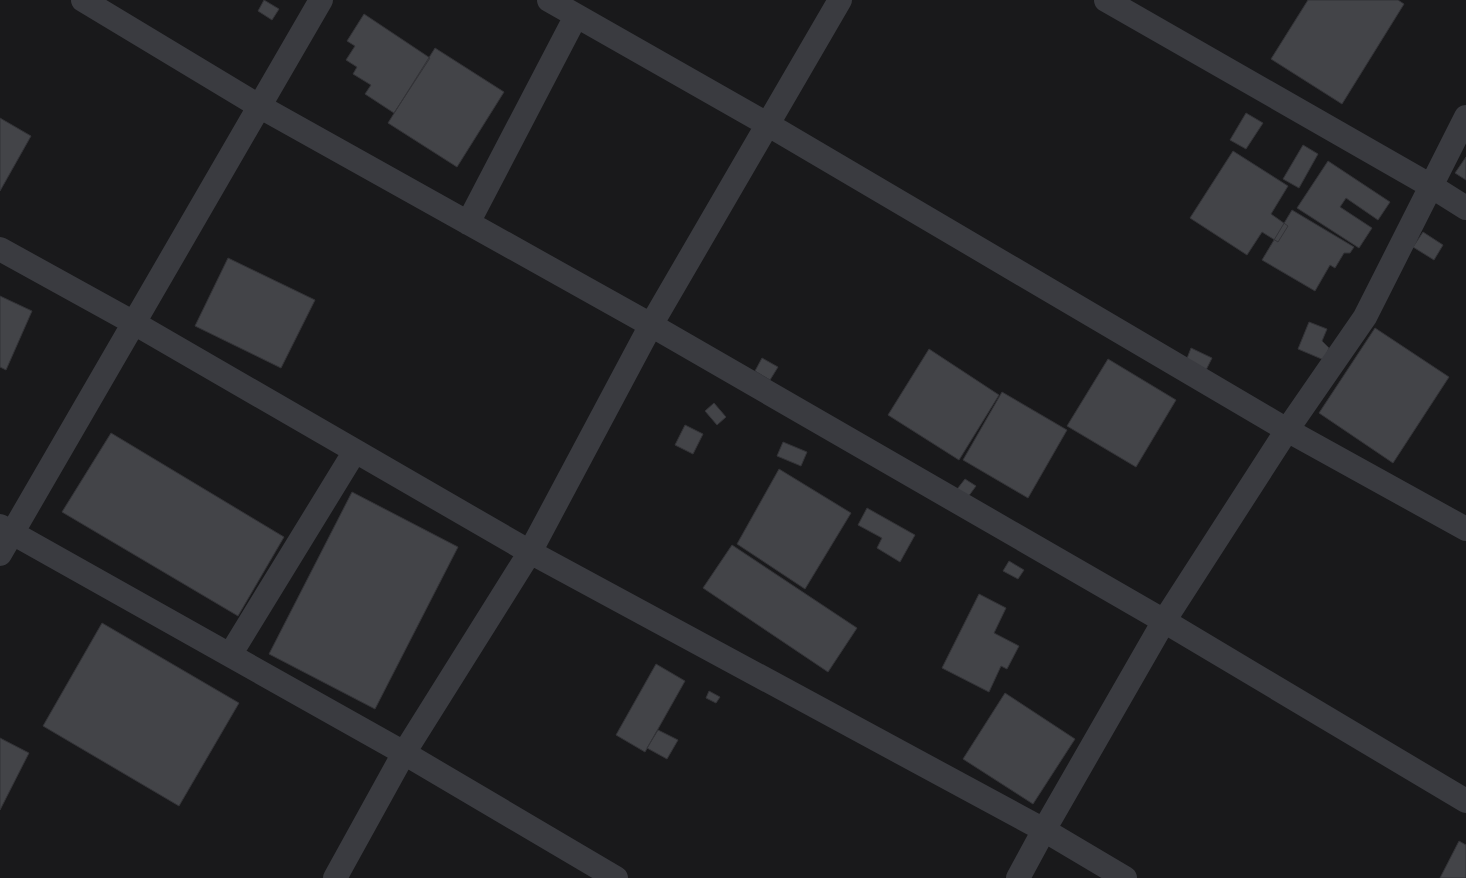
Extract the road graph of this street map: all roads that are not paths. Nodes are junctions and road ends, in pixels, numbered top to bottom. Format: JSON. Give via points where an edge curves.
{"nodes":[{"id":1,"x":84,"y":0,"type":"edge"},
{"id":2,"x":321,"y":0,"type":"edge"},
{"id":3,"x":549,"y":0,"type":"edge"},
{"id":4,"x":840,"y":0,"type":"edge"},
{"id":5,"x":1106,"y":0,"type":"edge"},
{"id":6,"x":576,"y":16,"type":"junction"},
{"id":7,"x":259,"y":106,"type":"junction"},
{"id":8,"x":1466,"y":117,"type":"edge"},
{"id":9,"x":767,"y":124,"type":"junction"},
{"id":10,"x":1431,"y":186,"type":"junction"},
{"id":11,"x":1466,"y":208,"type":"edge"},
{"id":12,"x":468,"y":223,"type":"junction"},
{"id":13,"x":0,"y":249,"type":"edge"},
{"id":14,"x":134,"y":323,"type":"junction"},
{"id":15,"x":651,"y":325,"type":"junction"},
{"id":16,"x":1287,"y":430,"type":"junction"},
{"id":17,"x":355,"y":451,"type":"junction"},
{"id":18,"x":1466,"y":529,"type":"edge"},
{"id":19,"x":6,"y":530,"type":"edge"},
{"id":20,"x":530,"y":552,"type":"junction"},
{"id":21,"x":0,"y":554,"type":"edge"},
{"id":22,"x":1164,"y":621,"type":"junction"},
{"id":23,"x":230,"y":655,"type":"junction"},
{"id":24,"x":404,"y":753,"type":"junction"},
{"id":25,"x":1466,"y":801,"type":"edge"},
{"id":26,"x":1044,"y":830,"type":"junction"},
{"id":27,"x":335,"y":878,"type":"edge"},
{"id":28,"x":616,"y":878,"type":"edge"},
{"id":29,"x":1018,"y":878,"type":"edge"},
{"id":30,"x":1125,"y":878,"type":"edge"}],
"edges":[{"from":1,"to":7,"type":"street"},
{"from":2,"to":7,"type":"street"},
{"from":3,"to":6,"type":"street"},
{"from":4,"to":9,"type":"street"},
{"from":5,"to":10,"type":"street"},
{"from":6,"to":9,"type":"street"},
{"from":6,"to":12,"type":"street"},
{"from":7,"to":12,"type":"street"},
{"from":7,"to":14,"type":"street"},
{"from":8,"to":10,"type":"street"},
{"from":9,"to":15,"type":"street"},
{"from":9,"to":16,"type":"street"},
{"from":10,"to":11,"type":"street"},
{"from":10,"to":16,"type":"street","via":[[1365,317]]},
{"from":12,"to":15,"type":"street"},
{"from":13,"to":14,"type":"street"},
{"from":14,"to":17,"type":"street"},
{"from":14,"to":19,"type":"street"},
{"from":15,"to":20,"type":"street"},
{"from":15,"to":22,"type":"street"},
{"from":16,"to":18,"type":"street"},
{"from":16,"to":22,"type":"street"},
{"from":17,"to":20,"type":"street"},
{"from":17,"to":23,"type":"street"},
{"from":19,"to":21,"type":"street"},
{"from":19,"to":23,"type":"street"},
{"from":20,"to":24,"type":"street"},
{"from":20,"to":26,"type":"street"},
{"from":22,"to":25,"type":"street"},
{"from":22,"to":26,"type":"street"},
{"from":23,"to":24,"type":"street"},
{"from":24,"to":27,"type":"street"},
{"from":24,"to":28,"type":"street"},
{"from":26,"to":29,"type":"street"},
{"from":26,"to":30,"type":"street"}]}
